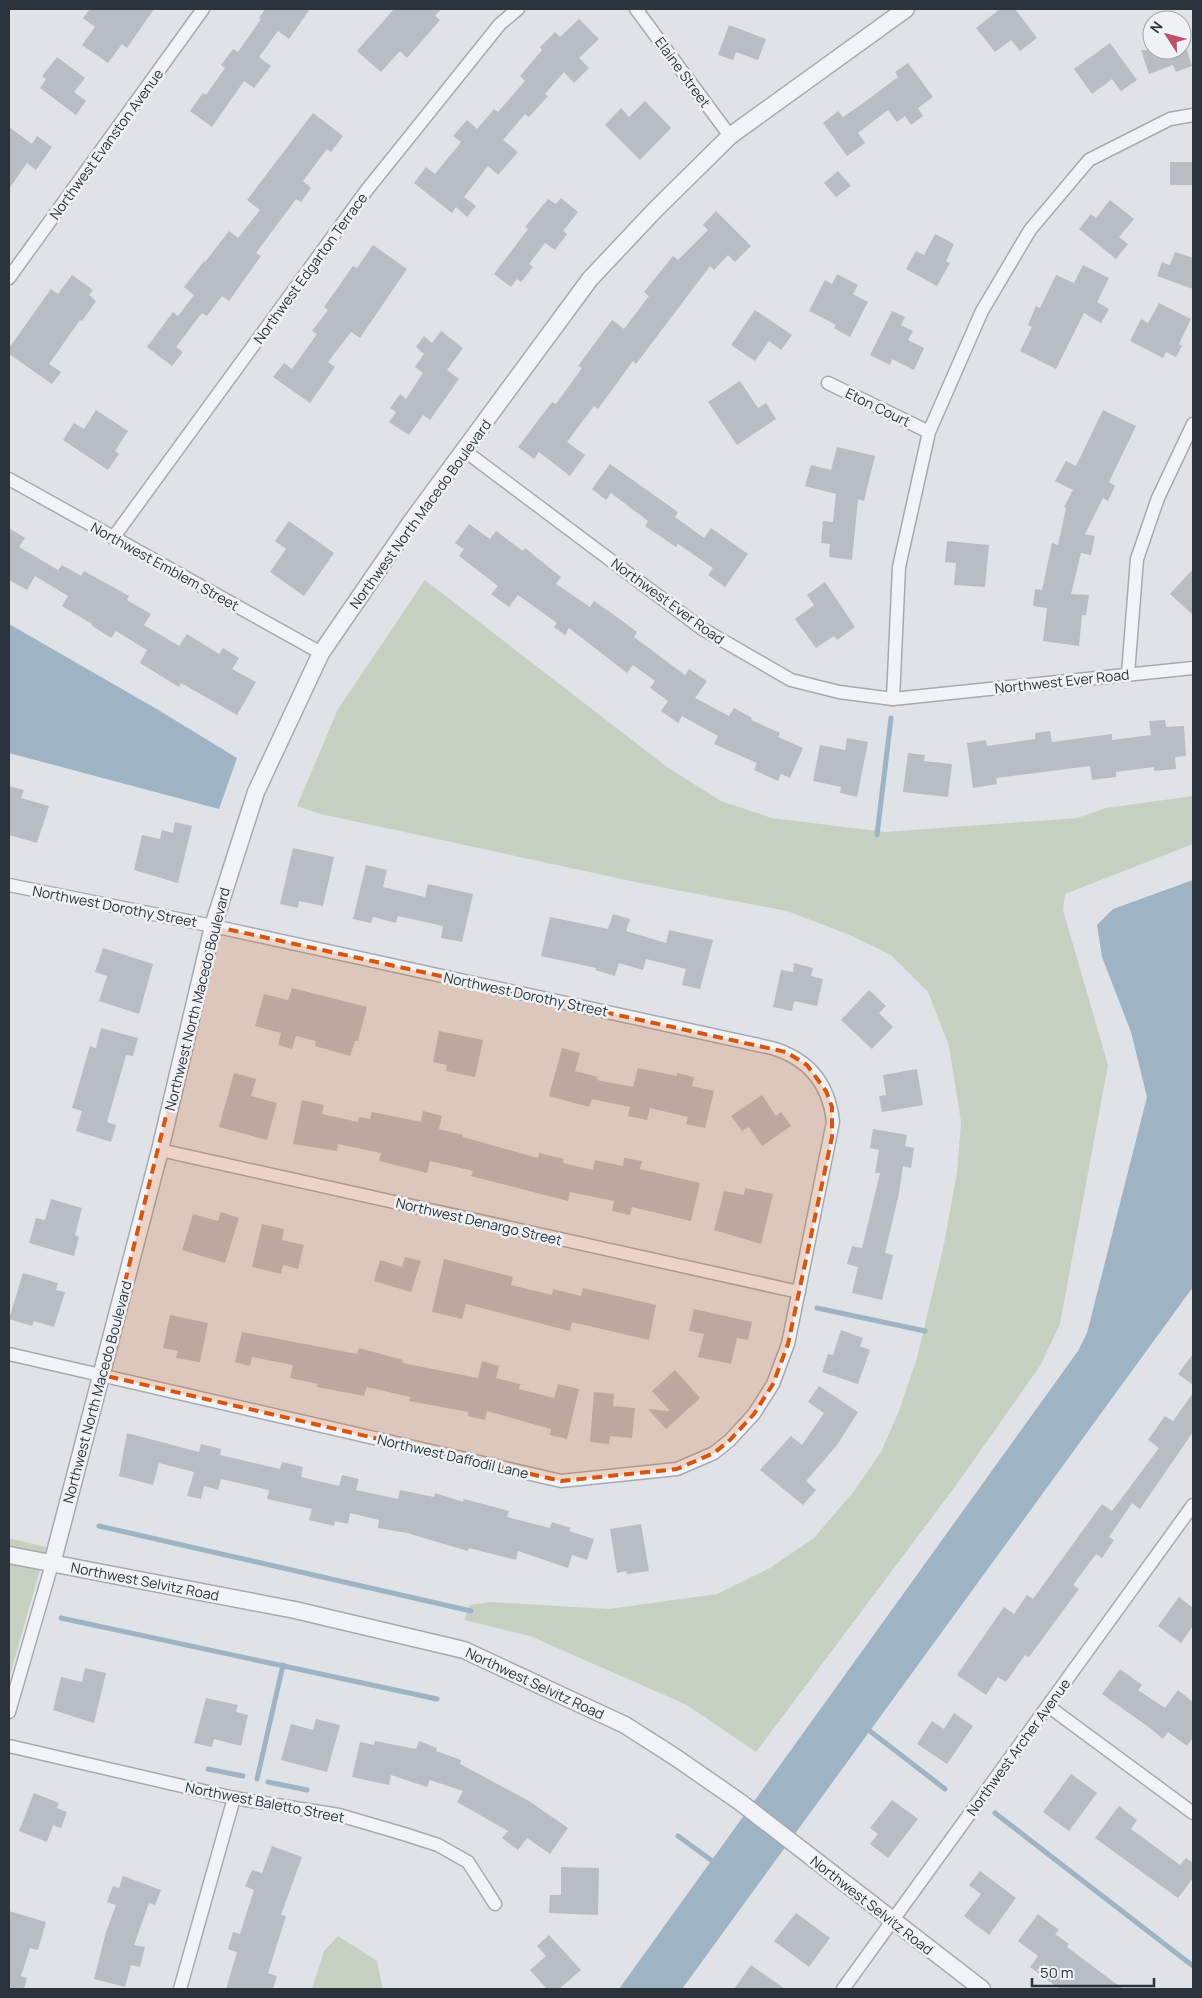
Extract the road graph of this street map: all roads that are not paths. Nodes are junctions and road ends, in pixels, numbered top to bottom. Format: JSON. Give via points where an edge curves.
{"nodes":[{"id":1,"x":203,"y":9,"type":"edge"},
{"id":2,"x":518,"y":9,"type":"edge"},
{"id":3,"x":636,"y":9,"type":"edge"},
{"id":4,"x":906,"y":9,"type":"edge"},
{"id":5,"x":1193,"y":115,"type":"edge"},
{"id":6,"x":730,"y":136,"type":"junction"},
{"id":7,"x":9,"y":278,"type":"edge"},
{"id":8,"x":828,"y":383,"type":"dead end"},
{"id":9,"x":1193,"y":424,"type":"edge"},
{"id":10,"x":928,"y":432,"type":"junction"},
{"id":11,"x":465,"y":451,"type":"junction"},
{"id":12,"x":9,"y":479,"type":"edge"},
{"id":13,"x":114,"y":538,"type":"junction"},
{"id":14,"x":322,"y":653,"type":"junction"},
{"id":15,"x":1193,"y":668,"type":"edge"},
{"id":16,"x":1128,"y":674,"type":"junction"},
{"id":17,"x":893,"y":699,"type":"junction"},
{"id":18,"x":9,"y":885,"type":"edge"},
{"id":19,"x":213,"y":926,"type":"junction"},
{"id":20,"x":160,"y":1150,"type":"junction"},
{"id":21,"x":799,"y":1292,"type":"junction"},
{"id":22,"x":9,"y":1354,"type":"edge"},
{"id":23,"x":102,"y":1375,"type":"junction"},
{"id":24,"x":1193,"y":1505,"type":"edge"},
{"id":25,"x":9,"y":1555,"type":"edge"},
{"id":26,"x":52,"y":1564,"type":"junction"},
{"id":27,"x":1048,"y":1706,"type":"junction"},
{"id":28,"x":9,"y":1712,"type":"edge"},
{"id":29,"x":9,"y":1746,"type":"edge"},
{"id":30,"x":234,"y":1798,"type":"junction"},
{"id":31,"x":1193,"y":1813,"type":"edge"},
{"id":32,"x":495,"y":1904,"type":"dead end"},
{"id":33,"x":892,"y":1921,"type":"junction"},
{"id":34,"x":180,"y":1989,"type":"edge"},
{"id":35,"x":843,"y":1989,"type":"edge"},
{"id":36,"x":982,"y":1989,"type":"edge"}],
"edges":[{"from":1,"to":7,"type":"street","name":"Northwest Evanston Avenue"},
{"from":2,"to":13,"type":"street","name":"Northwest Edgarton Terrace","via":[[500,24],[366,191]]},
{"from":3,"to":6,"type":"street","name":"Elaine Street"},
{"from":4,"to":6,"type":"street","name":"Northwest North Macedo Boulevard"},
{"from":5,"to":10,"type":"street","via":[[1170,119],[1089,160],[1030,230],[982,311]]},
{"from":6,"to":11,"type":"street","name":"Northwest North Macedo Boulevard","via":[[590,279]]},
{"from":8,"to":10,"type":"street","name":"Eton Court"},
{"from":9,"to":16,"type":"street","via":[[1158,498],[1137,559]]},
{"from":10,"to":17,"type":"street","via":[[899,567]]},
{"from":11,"to":14,"type":"street","name":"Northwest North Macedo Boulevard","via":[[411,522]]},
{"from":11,"to":17,"type":"street","name":"Northwest Ever Road","via":[[701,628],[791,680],[839,692]]},
{"from":12,"to":13,"type":"street","name":"Northwest Emblem Street"},
{"from":13,"to":14,"type":"street","name":"Northwest Emblem Street"},
{"from":14,"to":19,"type":"street","name":"Northwest North Macedo Boulevard","via":[[256,792]]},
{"from":15,"to":16,"type":"street","name":"Northwest Ever Road"},
{"from":16,"to":17,"type":"street","name":"Northwest Ever Road"},
{"from":18,"to":19,"type":"street","name":"Northwest Dorothy Street"},
{"from":19,"to":20,"type":"street","name":"Northwest North Macedo Boulevard"},
{"from":19,"to":21,"type":"street","name":"Northwest Dorothy Street","via":[[772,1048],[798,1058],[826,1091],[833,1122]]},
{"from":20,"to":21,"type":"street","name":"Northwest Denargo Street"},
{"from":20,"to":23,"type":"street","name":"Northwest North Macedo Boulevard"},
{"from":21,"to":23,"type":"street","name":"Northwest Daffodil Lane","via":[[780,1367],[754,1414],[714,1453],[676,1470],[561,1481]]},
{"from":22,"to":23,"type":"street","name":"Northwest Daffodil Lane"},
{"from":23,"to":26,"type":"street","name":"Northwest North Macedo Boulevard"},
{"from":24,"to":27,"type":"street","name":"Northwest Archer Avenue"},
{"from":25,"to":26,"type":"street","name":"Northwest Selvitz Road"},
{"from":26,"to":28,"type":"street","name":"Northwest North Macedo Boulevard"},
{"from":26,"to":33,"type":"street","name":"Northwest Selvitz Road","via":[[295,1610],[464,1650],[625,1725],[740,1802]]},
{"from":27,"to":31,"type":"street"},
{"from":27,"to":33,"type":"street","name":"Northwest Archer Avenue"},
{"from":29,"to":30,"type":"street","name":"Northwest Baletto Street"},
{"from":30,"to":32,"type":"street","name":"Northwest Baletto Street","via":[[339,1815],[438,1845],[468,1862]]},
{"from":30,"to":34,"type":"street"},
{"from":33,"to":35,"type":"street","name":"Northwest Archer Avenue"},
{"from":33,"to":36,"type":"street","name":"Northwest Selvitz Road"}]}
